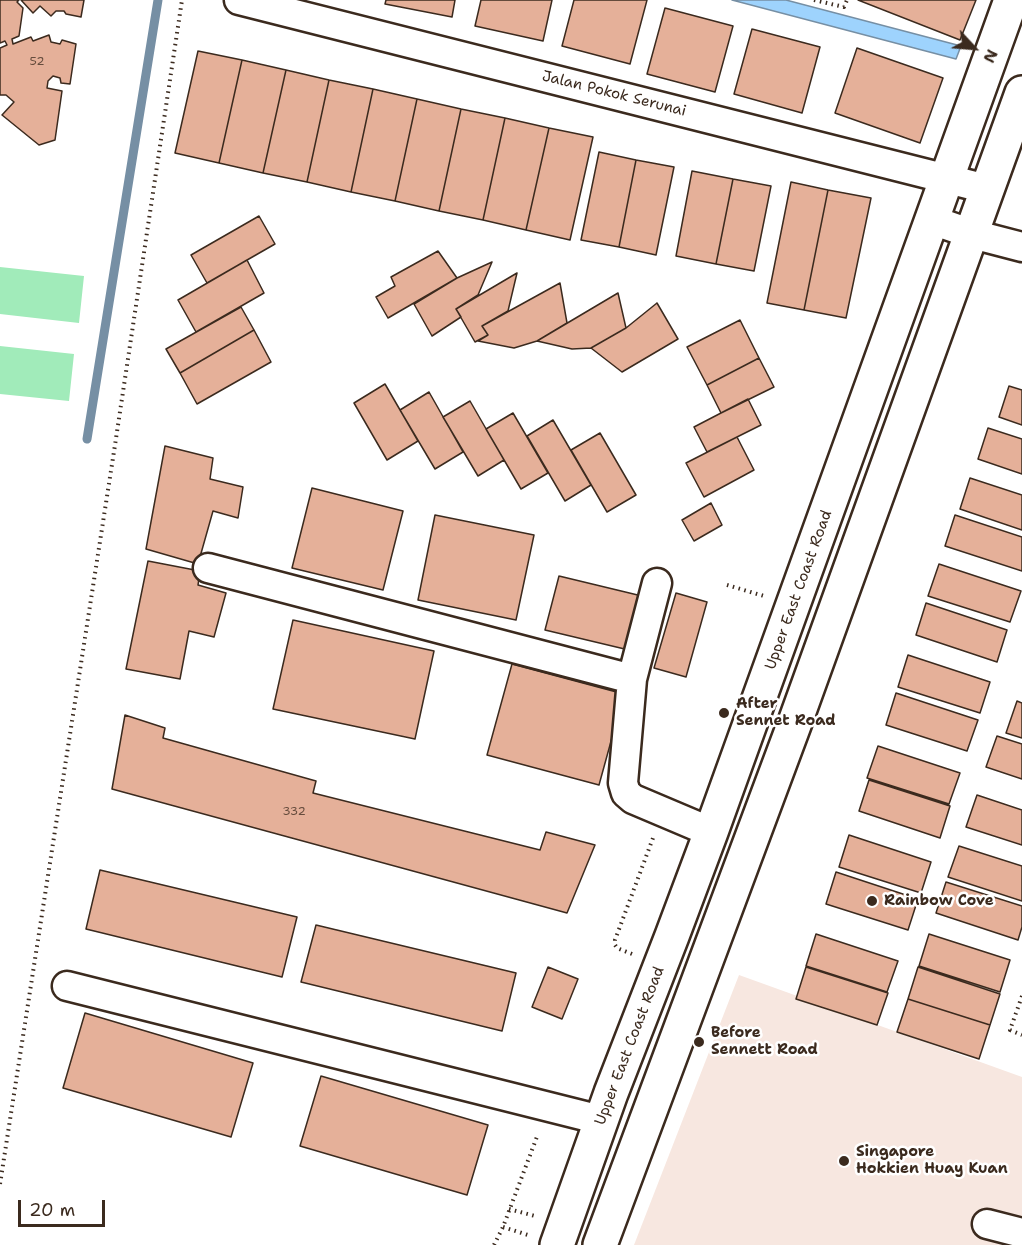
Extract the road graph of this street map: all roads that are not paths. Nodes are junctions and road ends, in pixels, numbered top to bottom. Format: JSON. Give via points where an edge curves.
{"nodes":[{"id":1,"x":239,"y":0,"type":"edge"},
{"id":2,"x":1011,"y":0,"type":"edge"},
{"id":3,"x":1022,"y":93,"type":"edge"},
{"id":4,"x":947,"y":178,"type":"junction"},
{"id":5,"x":987,"y":189,"type":"junction"},
{"id":6,"x":932,"y":220,"type":"junction"},
{"id":7,"x":972,"y":234,"type":"junction"},
{"id":8,"x":1022,"y":247,"type":"edge"},
{"id":9,"x":208,"y":568,"type":"dead end"},
{"id":10,"x":657,"y":583,"type":"dead end"},
{"id":11,"x":632,"y":679,"type":"junction"},
{"id":12,"x":711,"y":832,"type":"junction"},
{"id":13,"x":67,"y":986,"type":"dead end"},
{"id":14,"x":601,"y":1120,"type":"junction"},
{"id":15,"x":987,"y":1224,"type":"dead end"},
{"id":16,"x":1022,"y":1233,"type":"edge"},
{"id":17,"x":557,"y":1245,"type":"edge"},
{"id":18,"x":600,"y":1245,"type":"edge"}],
"edges":[{"from":1,"to":4,"type":"street","name":"Jalan Pokok Serunai"},
{"from":2,"to":4,"type":"main road","name":"Upper East Coast Road"},
{"from":3,"to":5,"type":"main road"},
{"from":4,"to":5,"type":"street","name":"Jalan Pokok Serunai"},
{"from":4,"to":6,"type":"main road","name":"Upper East Coast Road"},
{"from":5,"to":7,"type":"main road"},
{"from":6,"to":7,"type":"street"},
{"from":6,"to":12,"type":"main road","name":"Upper East Coast Road"},
{"from":7,"to":8,"type":"street"},
{"from":7,"to":18,"type":"main road"},
{"from":9,"to":11,"type":"street"},
{"from":10,"to":11,"type":"street"},
{"from":11,"to":12,"type":"street","via":[[623,783],[626,793]]},
{"from":12,"to":14,"type":"main road","name":"Upper East Coast Road"},
{"from":13,"to":14,"type":"street"},
{"from":14,"to":17,"type":"main road","name":"Upper East Coast Road"},
{"from":15,"to":16,"type":"street"}]}
